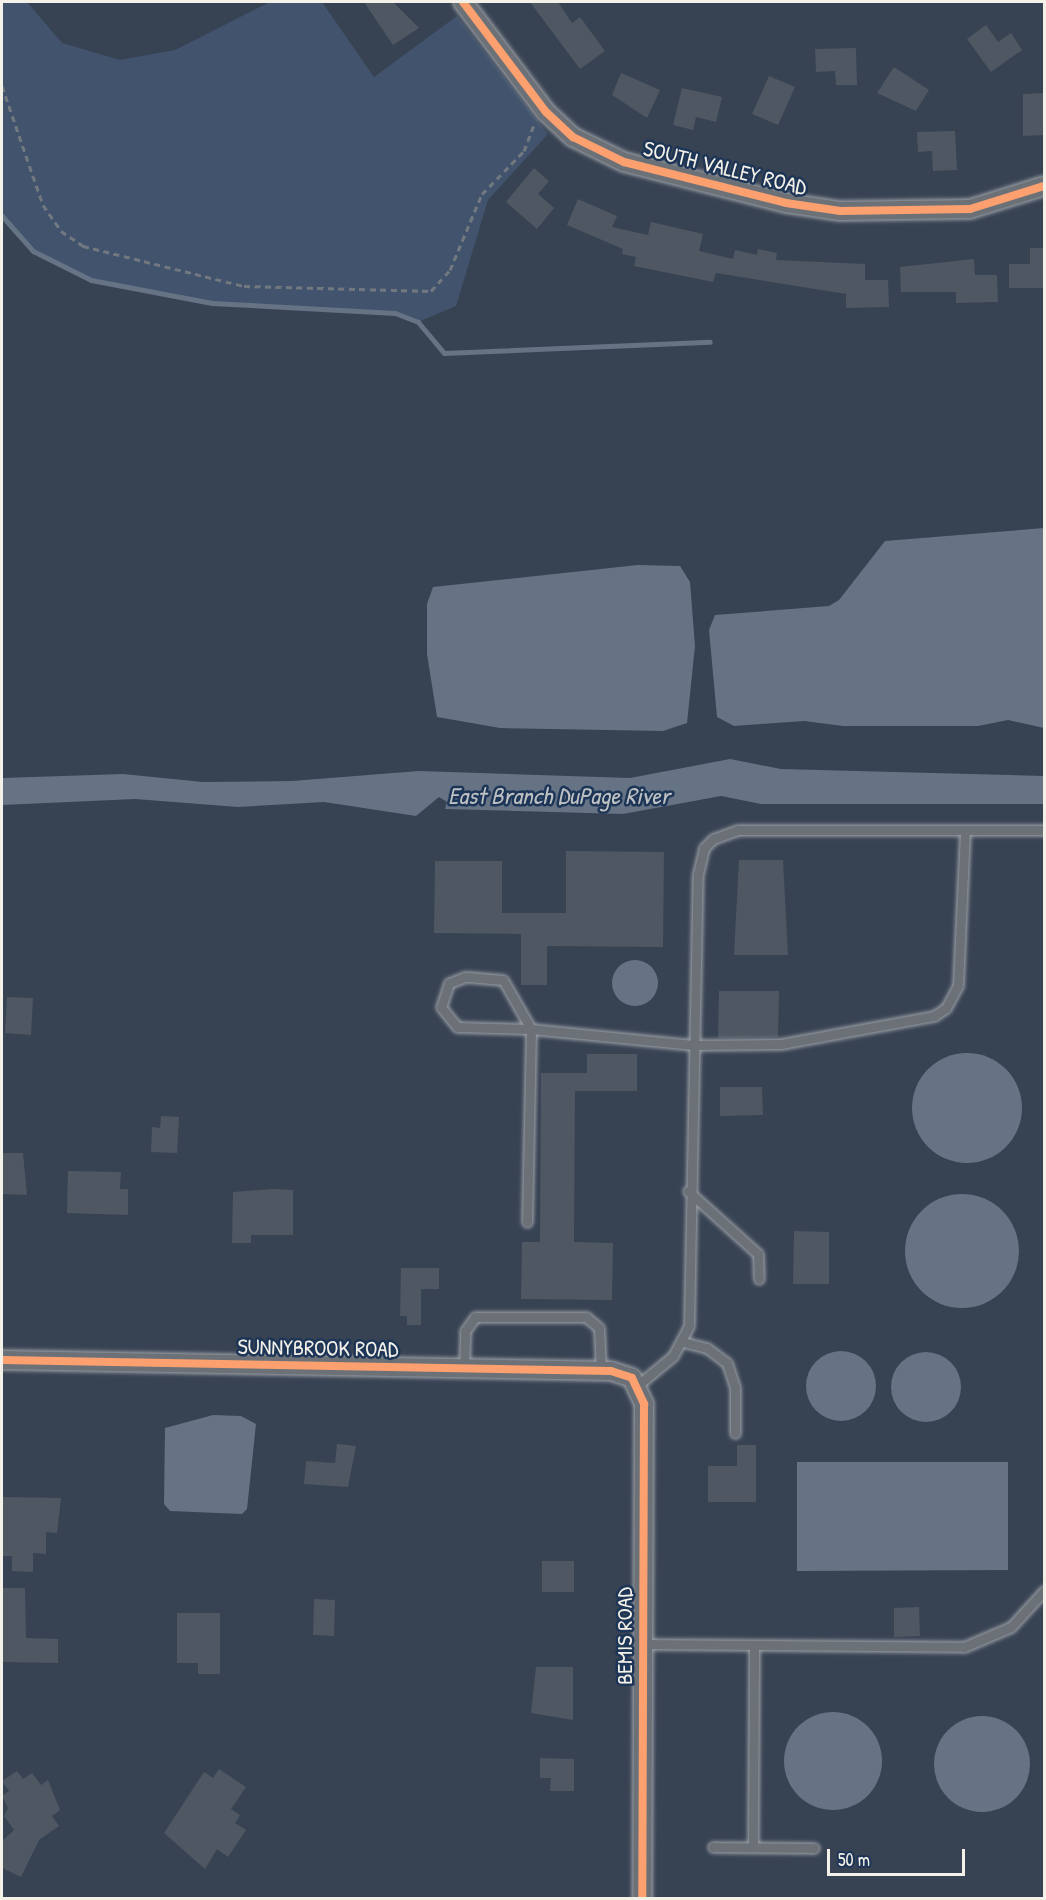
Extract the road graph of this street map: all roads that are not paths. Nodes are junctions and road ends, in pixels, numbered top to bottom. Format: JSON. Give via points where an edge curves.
{"nodes":[{"id":1,"x":463,"y":2,"type":"edge"},
{"id":2,"x":1044,"y":186,"type":"edge"},
{"id":3,"x":965,"y":830,"type":"junction"},
{"id":4,"x":1044,"y":830,"type":"edge"},
{"id":5,"x":531,"y":1029,"type":"junction"},
{"id":6,"x":693,"y":1044,"type":"junction"},
{"id":7,"x":688,"y":1191,"type":"junction"},
{"id":8,"x":527,"y":1222,"type":"dead end"},
{"id":9,"x":759,"y":1279,"type":"dead end"},
{"id":10,"x":683,"y":1342,"type":"junction"},
{"id":11,"x":2,"y":1360,"type":"edge"},
{"id":12,"x":464,"y":1368,"type":"junction"},
{"id":13,"x":601,"y":1371,"type":"junction"},
{"id":14,"x":635,"y":1381,"type":"junction"},
{"id":15,"x":735,"y":1433,"type":"dead end"},
{"id":16,"x":1044,"y":1591,"type":"edge"},
{"id":17,"x":643,"y":1644,"type":"junction"},
{"id":18,"x":754,"y":1645,"type":"junction"},
{"id":19,"x":713,"y":1847,"type":"dead end"},
{"id":20,"x":753,"y":1847,"type":"junction"},
{"id":21,"x":814,"y":1848,"type":"dead end"},
{"id":22,"x":642,"y":1899,"type":"edge"}],
"edges":[{"from":1,"to":2,"type":"street","name":"SOUTH VALLEY ROAD","via":[[546,112],[573,137],[624,162],[786,204],[898,213],[970,209]]},
{"from":3,"to":4,"type":"lane"},
{"from":3,"to":6,"type":"lane","via":[[958,985],[946,1008],[922,1019],[781,1044]]},
{"from":3,"to":6,"type":"lane","via":[[738,830],[713,838],[699,861]]},
{"from":5,"to":5,"type":"lane","via":[[457,1027],[441,1007],[443,990],[465,977],[503,980]]},
{"from":5,"to":6,"type":"lane"},
{"from":5,"to":8,"type":"lane"},
{"from":6,"to":7,"type":"lane"},
{"from":7,"to":9,"type":"lane","via":[[758,1254]]},
{"from":7,"to":10,"type":"lane","via":[[691,1310]]},
{"from":10,"to":14,"type":"lane"},
{"from":10,"to":15,"type":"lane","via":[[707,1348],[727,1364],[735,1388]]},
{"from":11,"to":12,"type":"street","name":"SUNNYBROOK ROAD"},
{"from":12,"to":13,"type":"street","name":"SUNNYBROOK ROAD"},
{"from":12,"to":13,"type":"lane","via":[[465,1331],[475,1317],[585,1317],[599,1328]]},
{"from":13,"to":14,"type":"street","name":"SUNNYBROOK ROAD"},
{"from":14,"to":17,"type":"street","name":"BEMIS ROAD","via":[[644,1404]]},
{"from":16,"to":18,"type":"lane","via":[[1011,1628],[964,1647]]},
{"from":17,"to":18,"type":"lane"},
{"from":17,"to":22,"type":"street","name":"BEMIS ROAD"},
{"from":18,"to":20,"type":"lane"},
{"from":19,"to":20,"type":"lane"},
{"from":20,"to":21,"type":"lane"}]}
